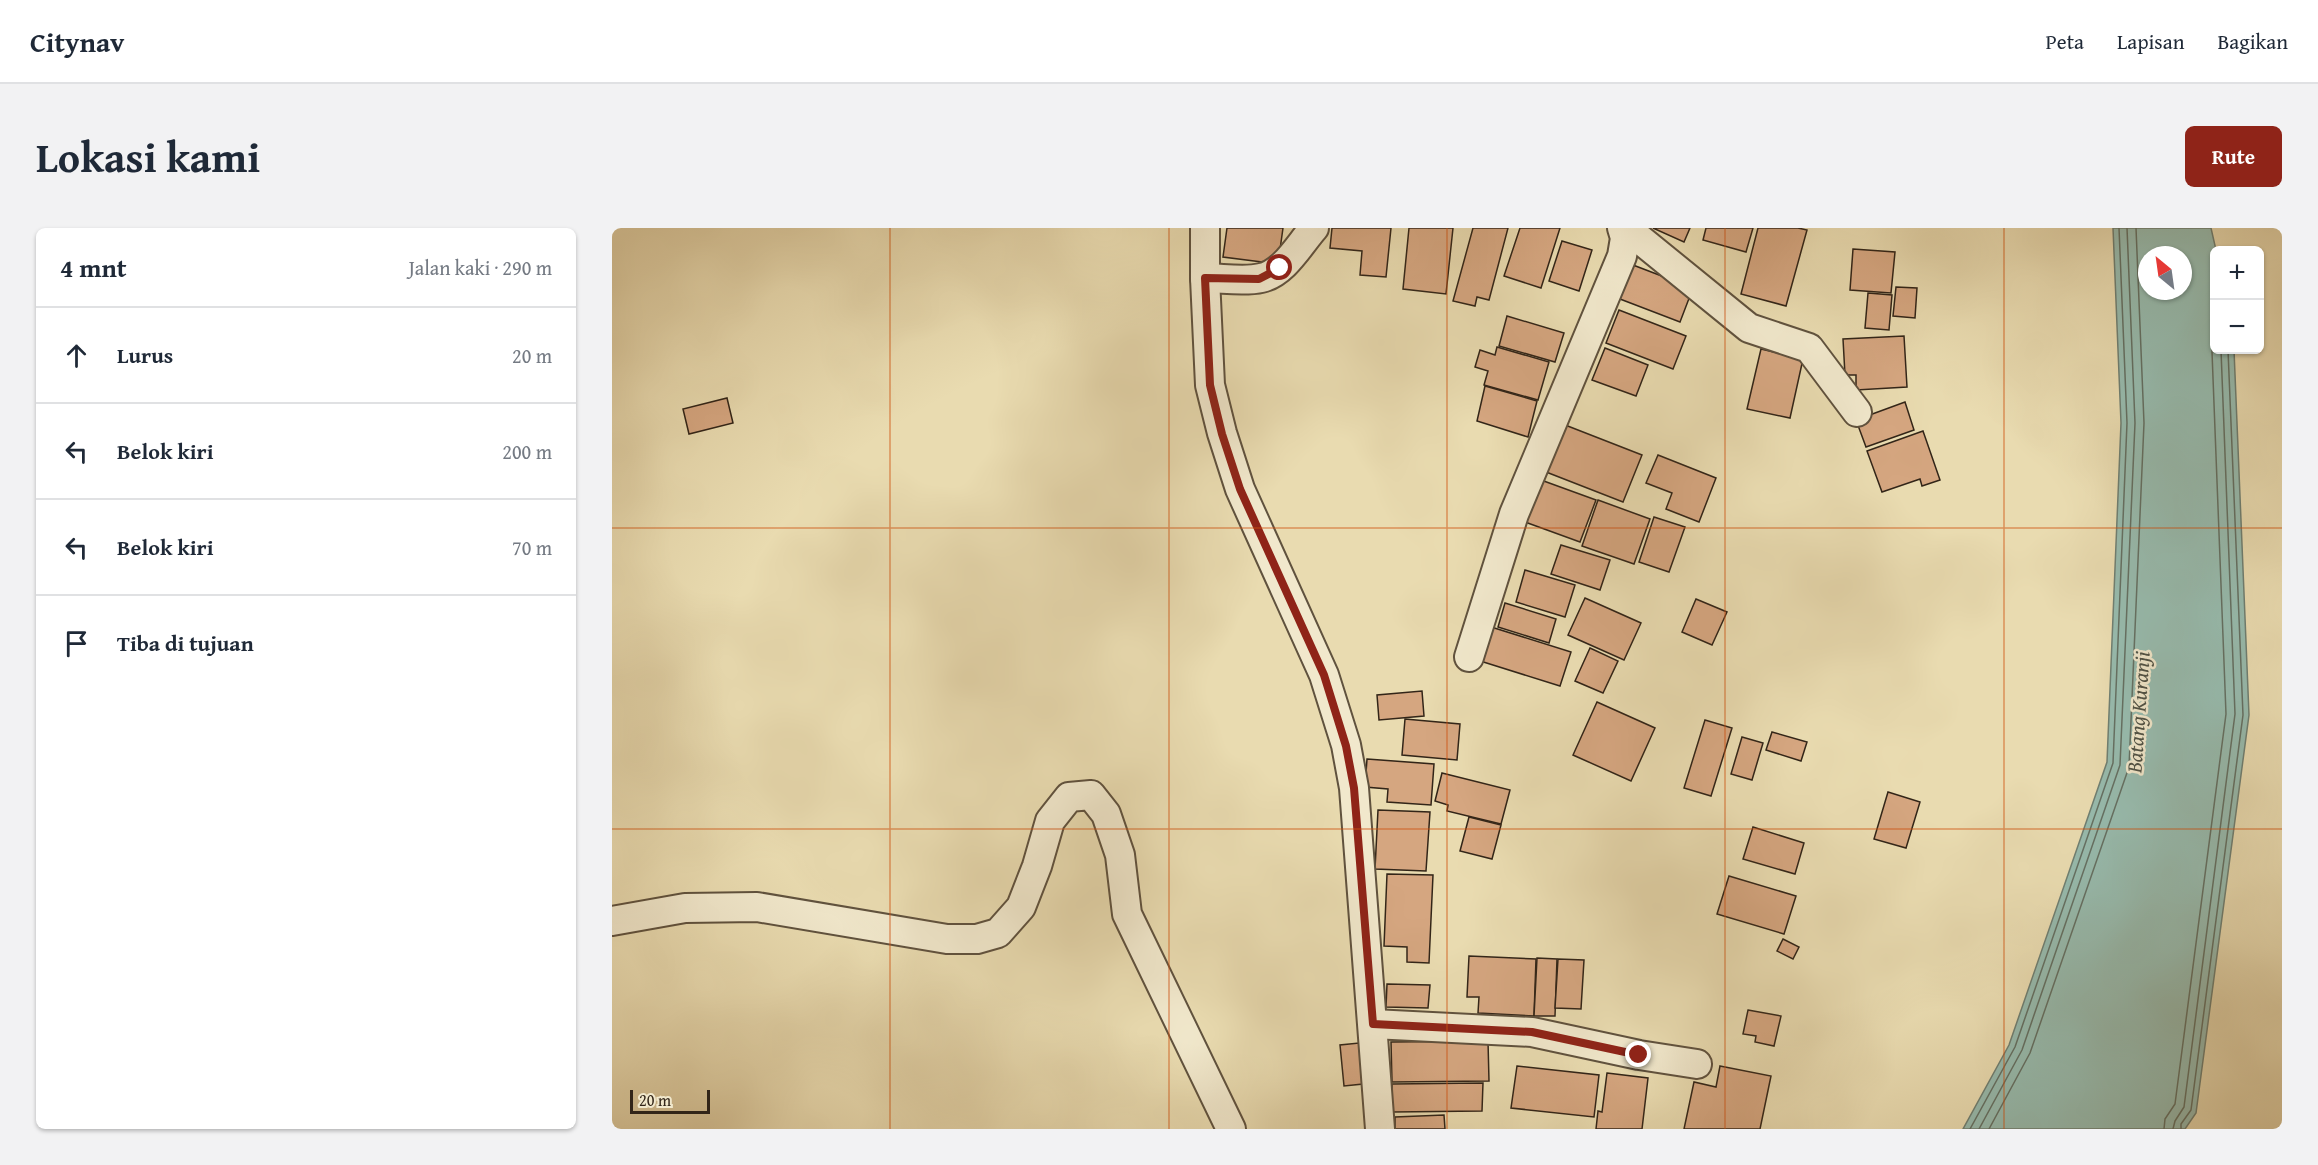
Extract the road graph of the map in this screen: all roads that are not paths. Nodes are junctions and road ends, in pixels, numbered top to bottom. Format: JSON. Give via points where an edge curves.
{"nodes":[{"id":1,"x":1205,"y":228,"type":"edge"},
{"id":2,"x":1314,"y":228,"type":"edge"},
{"id":3,"x":1624,"y":228,"type":"edge"},
{"id":4,"x":1205,"y":278,"type":"junction"},
{"id":5,"x":1857,"y":412,"type":"dead end"},
{"id":6,"x":1469,"y":657,"type":"dead end"},
{"id":7,"x":612,"y":921,"type":"edge"},
{"id":8,"x":1373,"y":1024,"type":"junction"},
{"id":9,"x":1697,"y":1064,"type":"dead end"},
{"id":10,"x":1231,"y":1129,"type":"edge"},
{"id":11,"x":1380,"y":1129,"type":"edge"}],
"edges":[{"from":1,"to":4,"type":"street"},
{"from":2,"to":4,"type":"street","via":[[1270,275],[1259,279]]},
{"from":3,"to":5,"type":"street","via":[[1749,328],[1809,348]]},
{"from":3,"to":6,"type":"street","via":[[1622,256],[1514,514]]},
{"from":4,"to":8,"type":"street","via":[[1210,385],[1222,434],[1240,489],[1324,675],[1346,746],[1354,788]]},
{"from":7,"to":10,"type":"street","via":[[685,909],[757,907],[947,939],[977,939],[998,933],[1021,907],[1050,821],[1069,797],[1091,795],[1106,814],[1120,855],[1127,914]]},
{"from":8,"to":9,"type":"street","via":[[1532,1032]]},
{"from":8,"to":11,"type":"street"}]}
